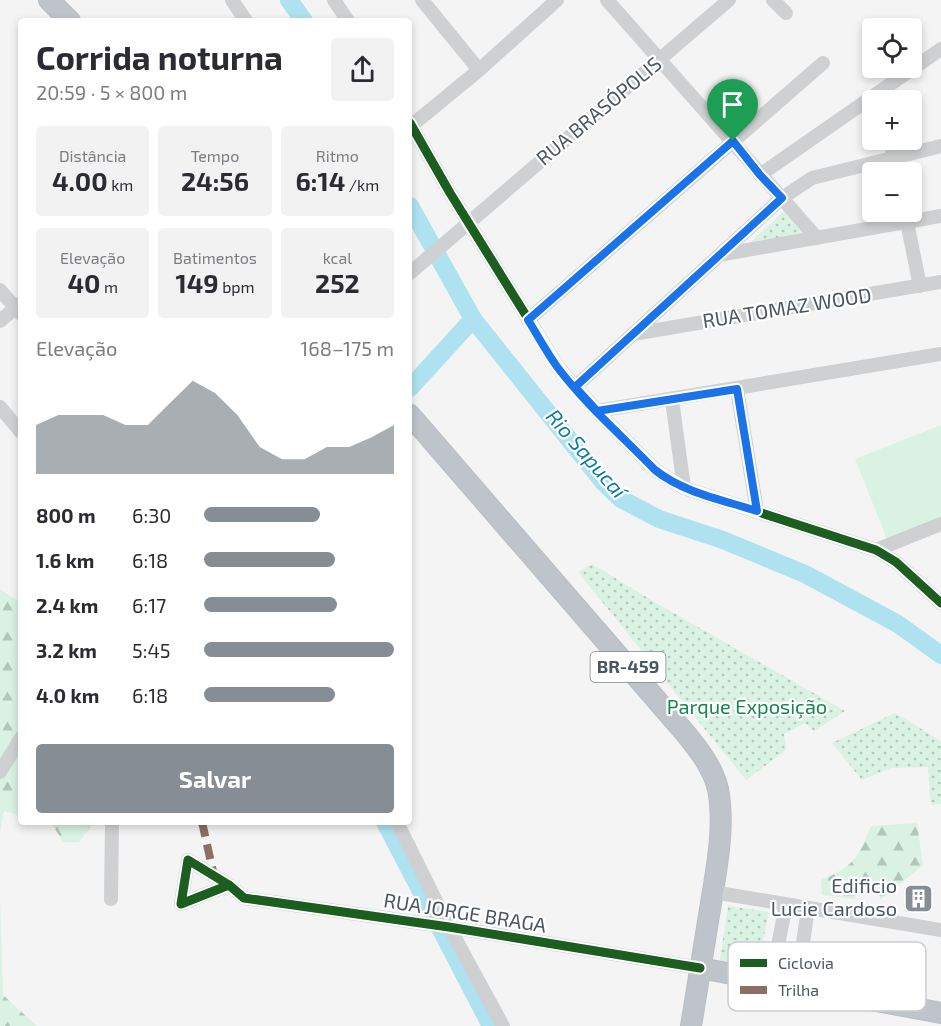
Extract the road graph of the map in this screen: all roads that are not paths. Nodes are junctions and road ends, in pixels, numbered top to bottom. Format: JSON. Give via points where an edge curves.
{"nodes":[{"id":1,"x":49,"y":0,"type":"edge"},
{"id":2,"x":232,"y":0,"type":"edge"},
{"id":3,"x":334,"y":0,"type":"edge"},
{"id":4,"x":422,"y":0,"type":"edge"},
{"id":5,"x":607,"y":0,"type":"edge"},
{"id":6,"x":729,"y":0,"type":"edge"},
{"id":7,"x":773,"y":0,"type":"edge"},
{"id":8,"x":547,"y":3,"type":"edge"},
{"id":9,"x":786,"y":13,"type":"dead end"},
{"id":10,"x":67,"y":18,"type":"edge"},
{"id":11,"x":244,"y":18,"type":"edge"},
{"id":12,"x":346,"y":18,"type":"edge"},
{"id":13,"x":941,"y":49,"type":"edge"},
{"id":14,"x":660,"y":59,"type":"junction"},
{"id":15,"x":823,"y":63,"type":"dead end"},
{"id":16,"x":479,"y":70,"type":"junction"},
{"id":17,"x":890,"y":90,"type":"edge"},
{"id":18,"x":862,"y":109,"type":"edge"},
{"id":19,"x":412,"y":122,"type":"edge"},
{"id":20,"x":412,"y":127,"type":"edge"},
{"id":21,"x":733,"y":141,"type":"junction"},
{"id":22,"x":941,"y":146,"type":"edge"},
{"id":23,"x":904,"y":162,"type":"edge"},
{"id":24,"x":862,"y":171,"type":"edge"},
{"id":25,"x":760,"y":175,"type":"junction"},
{"id":26,"x":782,"y":198,"type":"junction"},
{"id":27,"x":941,"y":216,"type":"edge"},
{"id":28,"x":922,"y":217,"type":"edge"},
{"id":29,"x":886,"y":222,"type":"edge"},
{"id":30,"x":908,"y":222,"type":"edge"},
{"id":31,"x":470,"y":223,"type":"junction"},
{"id":32,"x":817,"y":238,"type":"junction"},
{"id":33,"x":723,"y":254,"type":"junction"},
{"id":34,"x":412,"y":271,"type":"edge"},
{"id":35,"x":941,"y":282,"type":"edge"},
{"id":36,"x":920,"y":286,"type":"junction"},
{"id":37,"x":0,"y":290,"type":"edge"},
{"id":38,"x":18,"y":307,"type":"edge"},
{"id":39,"x":18,"y":309,"type":"edge"},
{"id":40,"x":528,"y":320,"type":"junction"},
{"id":41,"x":0,"y":321,"type":"edge"},
{"id":42,"x":633,"y":334,"type":"junction"},
{"id":43,"x":941,"y":354,"type":"edge"},
{"id":44,"x":575,"y":387,"type":"junction"},
{"id":45,"x":737,"y":389,"type":"junction"},
{"id":46,"x":672,"y":400,"type":"junction"},
{"id":47,"x":0,"y":407,"type":"edge"},
{"id":48,"x":597,"y":411,"type":"junction"},
{"id":49,"x":412,"y":417,"type":"edge"},
{"id":50,"x":18,"y":428,"type":"edge"},
{"id":51,"x":684,"y":488,"type":"junction"},
{"id":52,"x":757,"y":511,"type":"junction"},
{"id":53,"x":941,"y":524,"type":"edge"},
{"id":54,"x":876,"y":550,"type":"junction"},
{"id":55,"x":941,"y":603,"type":"edge"},
{"id":56,"x":18,"y":743,"type":"edge"},
{"id":57,"x":0,"y":772,"type":"edge"},
{"id":58,"x":112,"y":825,"type":"edge"},
{"id":59,"x":398,"y":825,"type":"edge"},
{"id":60,"x":229,"y":885,"type":"dead end"},
{"id":61,"x":713,"y":892,"type":"junction"},
{"id":62,"x":111,"y":899,"type":"dead end"},
{"id":63,"x":786,"y":905,"type":"junction"},
{"id":64,"x":808,"y":908,"type":"junction"},
{"id":65,"x":447,"y":927,"type":"junction"},
{"id":66,"x":941,"y":930,"type":"edge"},
{"id":67,"x":779,"y":942,"type":"edge"},
{"id":68,"x":803,"y":942,"type":"edge"},
{"id":69,"x":700,"y":968,"type":"junction"},
{"id":70,"x":728,"y":973,"type":"edge"},
{"id":71,"x":926,"y":1010,"type":"edge"},
{"id":72,"x":941,"y":1013,"type":"edge"},
{"id":73,"x":502,"y":1026,"type":"edge"},
{"id":74,"x":691,"y":1026,"type":"edge"}],
"edges":[{"from":1,"to":10,"type":"highway"},
{"from":2,"to":11,"type":"street"},
{"from":3,"to":12,"type":"street"},
{"from":4,"to":16,"type":"street"},
{"from":5,"to":14,"type":"street"},
{"from":6,"to":14,"type":"street","name":"RUA BRASÓPOLIS"},
{"from":7,"to":9,"type":"street"},
{"from":8,"to":16,"type":"street"},
{"from":13,"to":17,"type":"street"},
{"from":14,"to":21,"type":"street"},
{"from":14,"to":31,"type":"street","name":"RUA BRASÓPOLIS"},
{"from":15,"to":21,"type":"street"},
{"from":16,"to":19,"type":"street"},
{"from":18,"to":25,"type":"street"},
{"from":20,"to":31,"type":"street"},
{"from":21,"to":25,"type":"street"},
{"from":21,"to":40,"type":"street"},
{"from":22,"to":23,"type":"street"},
{"from":24,"to":26,"type":"street","via":[[812,178]]},
{"from":25,"to":26,"type":"street"},
{"from":26,"to":32,"type":"street"},
{"from":26,"to":33,"type":"street"},
{"from":27,"to":28,"type":"street"},
{"from":29,"to":32,"type":"street"},
{"from":30,"to":36,"type":"street"},
{"from":31,"to":34,"type":"street","name":"RUA BRASÓPOLIS"},
{"from":31,"to":40,"type":"street"},
{"from":32,"to":33,"type":"street"},
{"from":33,"to":42,"type":"street"},
{"from":35,"to":36,"type":"street","name":"RUA TOMAZ WOOD"},
{"from":36,"to":42,"type":"street","name":"RUA TOMAZ WOOD"},
{"from":37,"to":38,"type":"street"},
{"from":39,"to":41,"type":"street"},
{"from":40,"to":44,"type":"street"},
{"from":42,"to":44,"type":"street"},
{"from":43,"to":45,"type":"street"},
{"from":44,"to":48,"type":"street"},
{"from":45,"to":46,"type":"street"},
{"from":45,"to":52,"type":"street"},
{"from":46,"to":48,"type":"street"},
{"from":46,"to":51,"type":"street"},
{"from":47,"to":50,"type":"street"},
{"from":48,"to":51,"type":"street","via":[[655,470]]},
{"from":49,"to":61,"type":"highway","number":"BR-459","via":[[701,754],[711,770],[720,806]]},
{"from":51,"to":52,"type":"street"},
{"from":52,"to":54,"type":"street"},
{"from":53,"to":54,"type":"street"},
{"from":54,"to":55,"type":"street","via":[[896,562]]},
{"from":56,"to":57,"type":"street"},
{"from":58,"to":62,"type":"street"},
{"from":59,"to":65,"type":"street"},
{"from":60,"to":65,"type":"street","name":"RUA JORGE BRAGA","via":[[244,898]]},
{"from":61,"to":63,"type":"street"},
{"from":61,"to":69,"type":"highway","number":"BR-459"},
{"from":63,"to":64,"type":"street"},
{"from":63,"to":67,"type":"street"},
{"from":64,"to":66,"type":"street"},
{"from":64,"to":68,"type":"street"},
{"from":65,"to":69,"type":"street","name":"RUA JORGE BRAGA"},
{"from":65,"to":73,"type":"street"},
{"from":69,"to":70,"type":"highway","name":"RUA JORGE BRAGA"},
{"from":69,"to":74,"type":"highway","number":"BR-459"},
{"from":71,"to":72,"type":"highway","name":"RUA JORGE BRAGA"}]}
